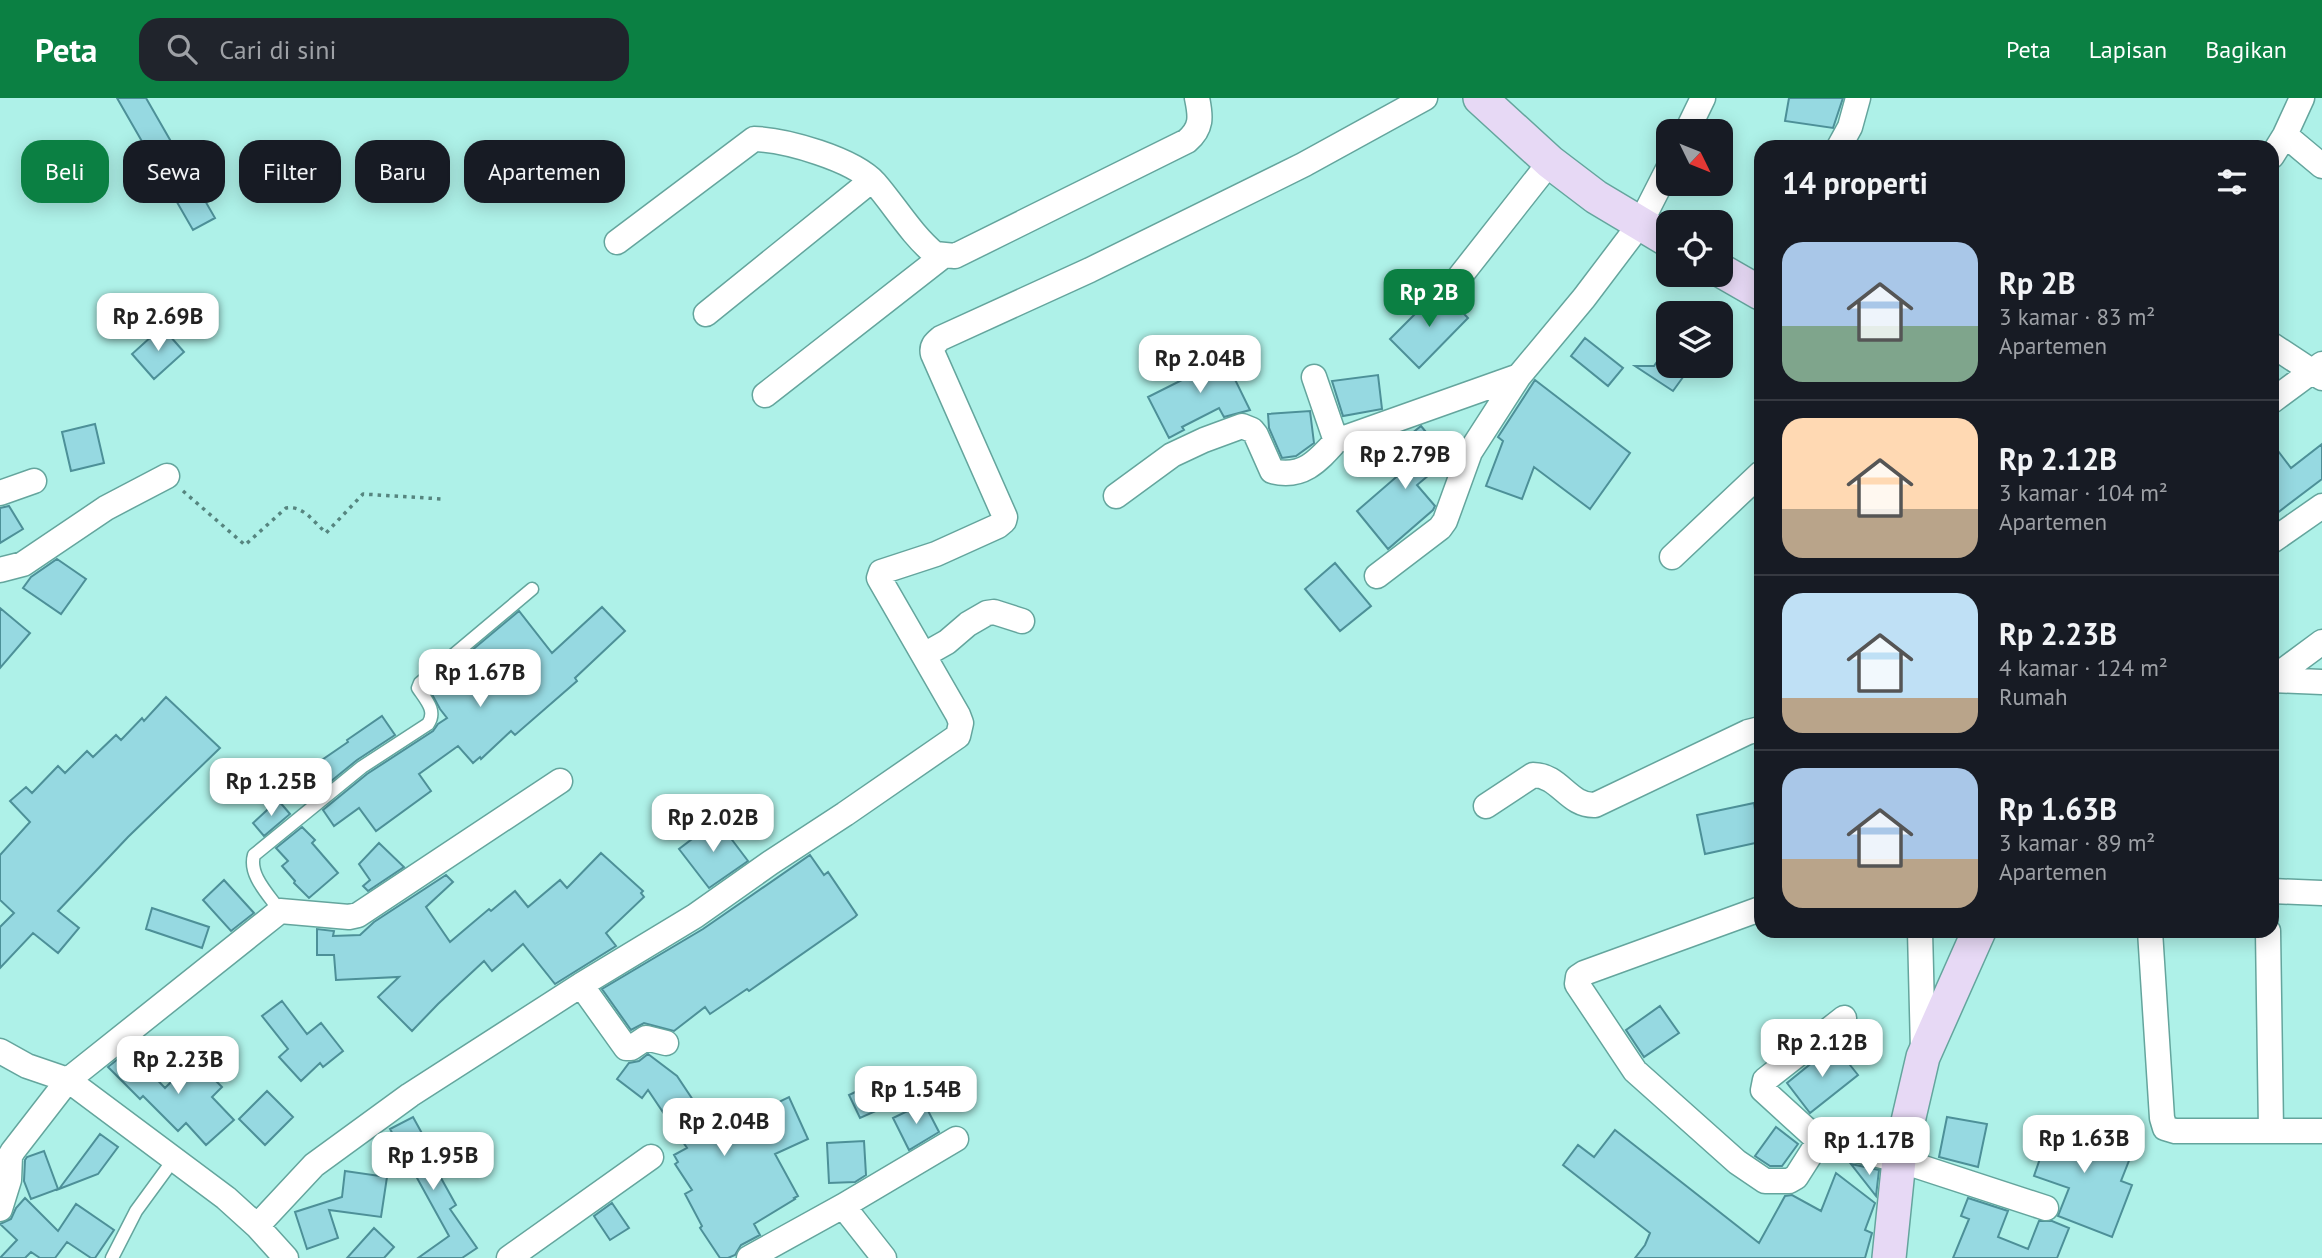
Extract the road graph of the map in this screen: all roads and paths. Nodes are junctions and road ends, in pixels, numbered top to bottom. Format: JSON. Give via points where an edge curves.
{"nodes":[{"id":1,"x":1197,"y":98,"type":"edge"},
{"id":2,"x":1425,"y":98,"type":"edge"},
{"id":3,"x":1480,"y":98,"type":"edge"},
{"id":4,"x":1703,"y":98,"type":"edge"},
{"id":5,"x":1858,"y":98,"type":"edge"},
{"id":6,"x":2302,"y":98,"type":"edge"},
{"id":7,"x":1693,"y":119,"type":"edge"},
{"id":8,"x":2285,"y":135,"type":"junction"},
{"id":9,"x":1843,"y":140,"type":"edge"},
{"id":10,"x":2279,"y":145,"type":"edge"},
{"id":11,"x":1550,"y":162,"type":"junction"},
{"id":12,"x":2322,"y":166,"type":"edge"},
{"id":13,"x":872,"y":180,"type":"junction"},
{"id":14,"x":1662,"y":196,"type":"edge"},
{"id":15,"x":1654,"y":232,"type":"edge"},
{"id":16,"x":617,"y":242,"type":"dead end"},
{"id":17,"x":943,"y":256,"type":"junction"},
{"id":18,"x":1733,"y":277,"type":"edge"},
{"id":19,"x":1454,"y":284,"type":"dead end"},
{"id":20,"x":1754,"y":290,"type":"edge"},
{"id":21,"x":706,"y":314,"type":"dead end"},
{"id":22,"x":2279,"y":349,"type":"edge"},
{"id":23,"x":2319,"y":371,"type":"edge"},
{"id":24,"x":1519,"y":376,"type":"junction"},
{"id":25,"x":1314,"y":377,"type":"dead end"},
{"id":26,"x":765,"y":395,"type":"dead end"},
{"id":27,"x":2279,"y":397,"type":"edge"},
{"id":28,"x":1336,"y":441,"type":"junction"},
{"id":29,"x":167,"y":476,"type":"joint"},
{"id":30,"x":1754,"y":480,"type":"edge"},
{"id":31,"x":34,"y":481,"type":"dead end"},
{"id":32,"x":0,"y":494,"type":"edge"},
{"id":33,"x":1115,"y":496,"type":"dead end"},
{"id":34,"x":442,"y":499,"type":"dead end"},
{"id":35,"x":2322,"y":506,"type":"edge"},
{"id":36,"x":2279,"y":536,"type":"edge"},
{"id":37,"x":1672,"y":557,"type":"dead end"},
{"id":38,"x":0,"y":570,"type":"edge"},
{"id":39,"x":1377,"y":576,"type":"dead end"},
{"id":40,"x":532,"y":589,"type":"dead end"},
{"id":41,"x":1022,"y":621,"type":"dead end"},
{"id":42,"x":2322,"y":642,"type":"edge"},
{"id":43,"x":924,"y":654,"type":"junction"},
{"id":44,"x":2279,"y":674,"type":"edge"},
{"id":45,"x":2279,"y":679,"type":"edge"},
{"id":46,"x":2322,"y":681,"type":"edge"},
{"id":47,"x":1754,"y":730,"type":"edge"},
{"id":48,"x":560,"y":781,"type":"dead end"},
{"id":49,"x":1486,"y":806,"type":"dead end"},
{"id":50,"x":2279,"y":891,"type":"edge"},
{"id":51,"x":2322,"y":893,"type":"edge"},
{"id":52,"x":280,"y":911,"type":"junction"},
{"id":53,"x":1754,"y":911,"type":"edge"},
{"id":54,"x":1920,"y":938,"type":"edge"},
{"id":55,"x":1976,"y":938,"type":"edge"},
{"id":56,"x":2150,"y":938,"type":"edge"},
{"id":57,"x":2268,"y":938,"type":"edge"},
{"id":58,"x":581,"y":985,"type":"junction"},
{"id":59,"x":1844,"y":1018,"type":"dead end"},
{"id":60,"x":667,"y":1043,"type":"dead end"},
{"id":61,"x":0,"y":1052,"type":"edge"},
{"id":62,"x":1923,"y":1057,"type":"junction"},
{"id":63,"x":68,"y":1080,"type":"junction"},
{"id":64,"x":2271,"y":1130,"type":"junction"},
{"id":65,"x":2322,"y":1131,"type":"edge"},
{"id":66,"x":956,"y":1139,"type":"dead end"},
{"id":67,"x":1819,"y":1141,"type":"junction"},
{"id":68,"x":652,"y":1157,"type":"dead end"},
{"id":69,"x":174,"y":1159,"type":"junction"},
{"id":70,"x":1899,"y":1160,"type":"junction"},
{"id":71,"x":843,"y":1206,"type":"junction"},
{"id":72,"x":2046,"y":1208,"type":"dead end"},
{"id":73,"x":0,"y":1209,"type":"edge"},
{"id":74,"x":257,"y":1226,"type":"junction"},
{"id":75,"x":112,"y":1258,"type":"edge"},
{"id":76,"x":286,"y":1258,"type":"edge"},
{"id":77,"x":509,"y":1258,"type":"edge"},
{"id":78,"x":749,"y":1258,"type":"edge"},
{"id":79,"x":884,"y":1258,"type":"edge"},
{"id":80,"x":1889,"y":1258,"type":"edge"}],
"edges":[{"from":1,"to":17,"type":"street","via":[[1200,125],[1187,141],[955,256]]},
{"from":2,"to":43,"type":"street","via":[[1304,164],[934,343],[933,354],[1005,517],[998,526],[936,554],[880,573],[880,582]]},
{"from":3,"to":11,"type":"street"},
{"from":4,"to":7,"type":"street"},
{"from":5,"to":9,"type":"street"},
{"from":6,"to":8,"type":"street"},
{"from":8,"to":10,"type":"street"},
{"from":8,"to":12,"type":"street"},
{"from":11,"to":15,"type":"street"},
{"from":11,"to":19,"type":"street"},
{"from":13,"to":16,"type":"street","via":[[840,160],[754,139]]},
{"from":13,"to":17,"type":"street","via":[[929,249]]},
{"from":13,"to":21,"type":"street"},
{"from":14,"to":15,"type":"street"},
{"from":15,"to":24,"type":"street","via":[[1584,298]]},
{"from":17,"to":26,"type":"street"},
{"from":18,"to":20,"type":"street"},
{"from":22,"to":23,"type":"street"},
{"from":23,"to":27,"type":"street"},
{"from":24,"to":28,"type":"street"},
{"from":24,"to":39,"type":"street","via":[[1470,452],[1445,521]]},
{"from":25,"to":28,"type":"street"},
{"from":28,"to":33,"type":"street","via":[[1315,464],[1285,474],[1272,471],[1256,435],[1242,426],[1172,455]]},
{"from":29,"to":34,"type":"path","via":[[245,545],[286,508],[301,510],[326,533],[363,494]]},
{"from":29,"to":38,"type":"street","via":[[106,508],[23,564]]},
{"from":30,"to":37,"type":"street"},
{"from":31,"to":32,"type":"street"},
{"from":35,"to":36,"type":"street"},
{"from":40,"to":52,"type":"lane","via":[[419,683],[433,715],[428,724],[362,767],[254,855],[254,872]]},
{"from":41,"to":43,"type":"street","via":[[987,613]]},
{"from":42,"to":44,"type":"street"},
{"from":43,"to":58,"type":"street","via":[[958,715],[958,736],[695,916]]},
{"from":45,"to":46,"type":"street"},
{"from":47,"to":49,"type":"street","via":[[1595,805],[1577,802],[1556,783],[1533,775]]},
{"from":48,"to":52,"type":"street","via":[[358,915]]},
{"from":50,"to":51,"type":"street"},
{"from":52,"to":63,"type":"street"},
{"from":53,"to":67,"type":"street","via":[[1584,973],[1577,984],[1635,1071],[1765,1181],[1796,1177]]},
{"from":54,"to":62,"type":"street"},
{"from":55,"to":62,"type":"street"},
{"from":56,"to":64,"type":"street","via":[[2162,1124],[2175,1131]]},
{"from":57,"to":64,"type":"street"},
{"from":58,"to":60,"type":"street","via":[[626,1048],[646,1038]]},
{"from":58,"to":74,"type":"street","via":[[410,1095],[314,1165]]},
{"from":59,"to":67,"type":"street","via":[[1763,1084],[1763,1090]]},
{"from":61,"to":63,"type":"street"},
{"from":62,"to":70,"type":"street"},
{"from":63,"to":69,"type":"street"},
{"from":63,"to":73,"type":"street","via":[[10,1156]]},
{"from":64,"to":65,"type":"street"},
{"from":66,"to":71,"type":"street"},
{"from":67,"to":70,"type":"street"},
{"from":68,"to":77,"type":"street"},
{"from":69,"to":74,"type":"street"},
{"from":69,"to":75,"type":"lane","via":[[136,1211]]},
{"from":70,"to":72,"type":"street"},
{"from":70,"to":80,"type":"street"},
{"from":71,"to":78,"type":"street"},
{"from":71,"to":79,"type":"street"},
{"from":74,"to":76,"type":"street"}]}
